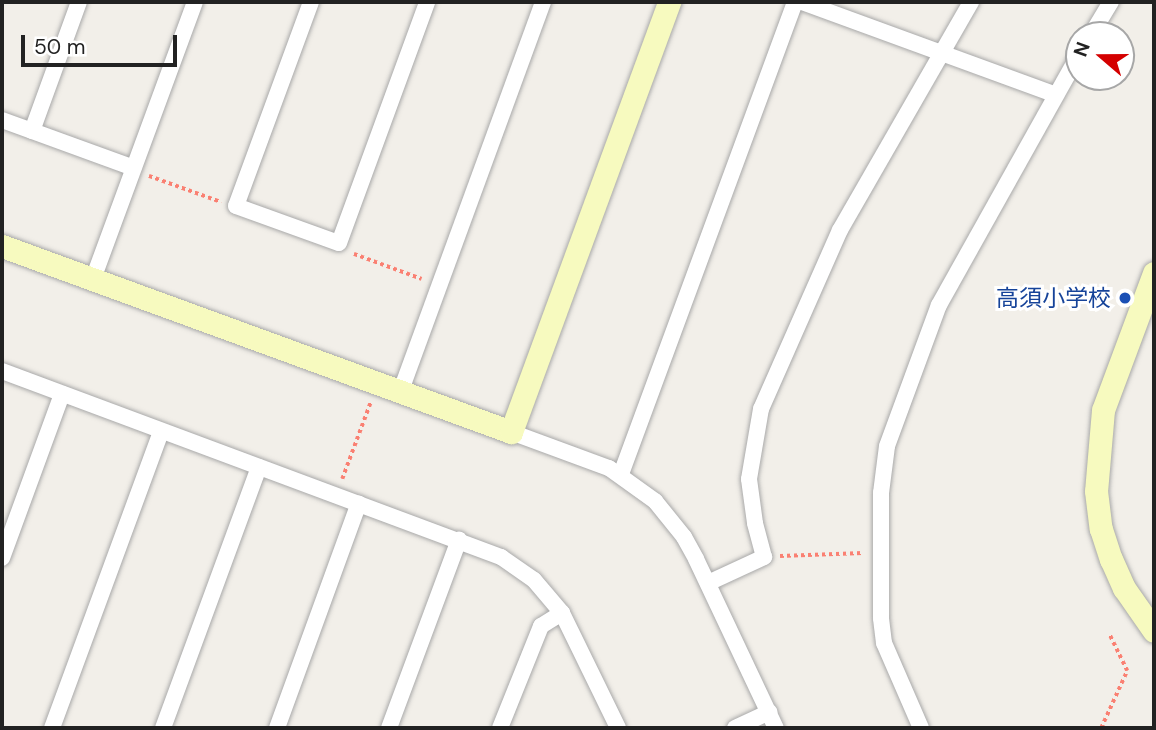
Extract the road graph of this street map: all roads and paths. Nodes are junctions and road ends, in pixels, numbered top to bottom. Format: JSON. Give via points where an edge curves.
{"nodes":[{"id":1,"x":79,"y":2,"type":"edge"},
{"id":2,"x":195,"y":2,"type":"edge"},
{"id":3,"x":311,"y":2,"type":"edge"},
{"id":4,"x":427,"y":2,"type":"edge"},
{"id":5,"x":543,"y":2,"type":"edge"},
{"id":6,"x":669,"y":2,"type":"edge"},
{"id":7,"x":795,"y":2,"type":"edge"},
{"id":8,"x":803,"y":2,"type":"edge"},
{"id":9,"x":971,"y":2,"type":"edge"},
{"id":10,"x":1111,"y":2,"type":"edge"},
{"id":11,"x":1099,"y":21,"type":"edge"},
{"id":12,"x":941,"y":51,"type":"junction"},
{"id":13,"x":1065,"y":76,"type":"edge"},
{"id":14,"x":1054,"y":94,"type":"junction"},
{"id":15,"x":2,"y":120,"type":"edge"},
{"id":16,"x":32,"y":131,"type":"junction"},
{"id":17,"x":134,"y":169,"type":"junction"},
{"id":18,"x":236,"y":206,"type":"junction"},
{"id":19,"x":339,"y":243,"type":"junction"},
{"id":20,"x":2,"y":248,"type":"edge"},
{"id":21,"x":1154,"y":273,"type":"edge"},
{"id":22,"x":93,"y":279,"type":"junction"},
{"id":23,"x":439,"y":285,"type":"junction"},
{"id":24,"x":2,"y":371,"type":"edge"},
{"id":25,"x":400,"y":393,"type":"junction"},
{"id":26,"x":62,"y":394,"type":"junction"},
{"id":27,"x":373,"y":398,"type":"dead end"},
{"id":28,"x":161,"y":432,"type":"junction"},
{"id":29,"x":511,"y":432,"type":"junction"},
{"id":30,"x":259,"y":467,"type":"junction"},
{"id":31,"x":621,"y":474,"type":"junction"},
{"id":32,"x":336,"y":494,"type":"junction"},
{"id":33,"x":359,"y":503,"type":"junction"},
{"id":34,"x":459,"y":540,"type":"junction"},
{"id":35,"x":880,"y":552,"type":"junction"},
{"id":36,"x":764,"y":557,"type":"junction"},
{"id":37,"x":2,"y":558,"type":"edge"},
{"id":38,"x":708,"y":583,"type":"junction"},
{"id":39,"x":562,"y":612,"type":"junction"},
{"id":40,"x":1154,"y":631,"type":"edge"},
{"id":41,"x":1109,"y":634,"type":"dead end"},
{"id":42,"x":769,"y":712,"type":"junction"},
{"id":43,"x":52,"y":728,"type":"edge"},
{"id":44,"x":163,"y":728,"type":"edge"},
{"id":45,"x":277,"y":728,"type":"edge"},
{"id":46,"x":389,"y":728,"type":"edge"},
{"id":47,"x":500,"y":728,"type":"edge"},
{"id":48,"x":618,"y":728,"type":"edge"},
{"id":49,"x":735,"y":728,"type":"edge"},
{"id":50,"x":776,"y":728,"type":"edge"},
{"id":51,"x":921,"y":728,"type":"edge"},
{"id":52,"x":1101,"y":728,"type":"edge"}],
"edges":[{"from":1,"to":16,"type":"street"},
{"from":2,"to":17,"type":"street"},
{"from":3,"to":18,"type":"street"},
{"from":4,"to":19,"type":"street"},
{"from":5,"to":23,"type":"street"},
{"from":6,"to":29,"type":"street"},
{"from":7,"to":31,"type":"street"},
{"from":8,"to":12,"type":"street"},
{"from":9,"to":12,"type":"street"},
{"from":10,"to":11,"type":"street"},
{"from":12,"to":14,"type":"street"},
{"from":12,"to":36,"type":"street","via":[[840,230],[761,409],[749,479]]},
{"from":13,"to":14,"type":"street"},
{"from":14,"to":35,"type":"street","via":[[929,328],[887,446]]},
{"from":15,"to":16,"type":"street"},
{"from":16,"to":17,"type":"street"},
{"from":17,"to":18,"type":"path"},
{"from":17,"to":22,"type":"street"},
{"from":18,"to":19,"type":"street"},
{"from":19,"to":23,"type":"path","via":[[344,250]]},
{"from":20,"to":22,"type":"street"},
{"from":21,"to":40,"type":"street","via":[[1103,410],[1096,491],[1111,559],[1124,588]]},
{"from":22,"to":25,"type":"street"},
{"from":23,"to":25,"type":"street"},
{"from":24,"to":26,"type":"street"},
{"from":25,"to":29,"type":"street"},
{"from":26,"to":28,"type":"street"},
{"from":26,"to":37,"type":"street"},
{"from":27,"to":32,"type":"path"},
{"from":28,"to":30,"type":"street"},
{"from":28,"to":43,"type":"street"},
{"from":29,"to":31,"type":"street"},
{"from":30,"to":32,"type":"street"},
{"from":30,"to":44,"type":"street"},
{"from":31,"to":38,"type":"street","via":[[671,519]]},
{"from":32,"to":33,"type":"street"},
{"from":33,"to":34,"type":"street"},
{"from":33,"to":45,"type":"street"},
{"from":34,"to":39,"type":"street","via":[[518,568]]},
{"from":34,"to":46,"type":"street"},
{"from":35,"to":36,"type":"path"},
{"from":35,"to":51,"type":"street","via":[[884,643]]},
{"from":36,"to":38,"type":"street"},
{"from":38,"to":42,"type":"street"},
{"from":39,"to":47,"type":"street","via":[[541,626]]},
{"from":39,"to":48,"type":"street"},
{"from":41,"to":52,"type":"path","via":[[1127,671]]},
{"from":42,"to":49,"type":"street"},
{"from":42,"to":50,"type":"street"}]}
